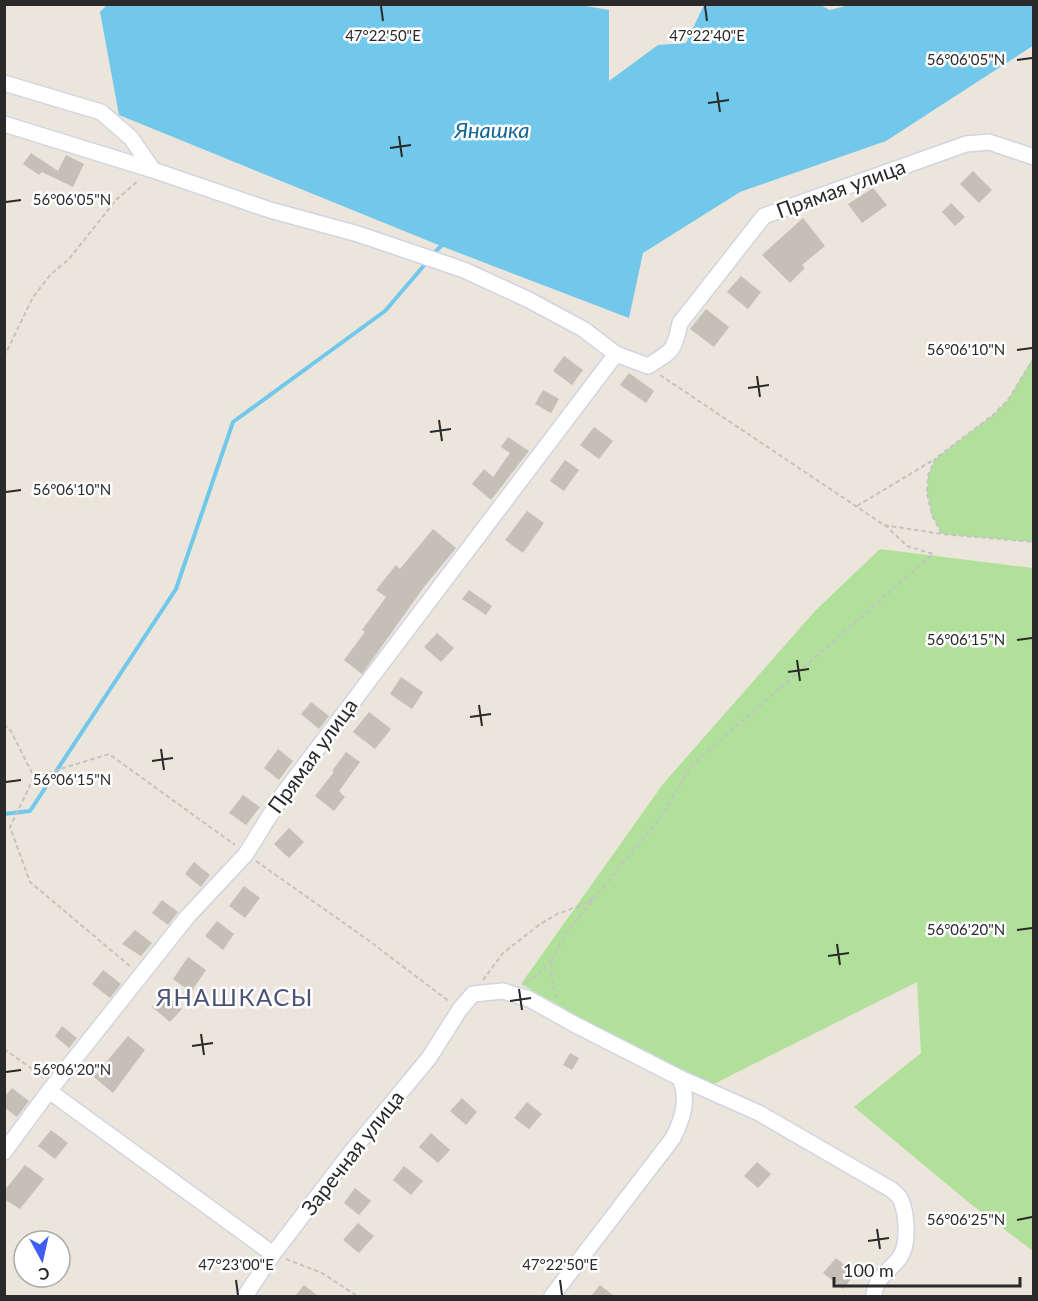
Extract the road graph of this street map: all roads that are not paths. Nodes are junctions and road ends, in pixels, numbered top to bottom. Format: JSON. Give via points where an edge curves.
{"nodes":[{"id":1,"x":4,"y":83,"type":"edge"},
{"id":2,"x":4,"y":124,"type":"edge"},
{"id":3,"x":1034,"y":157,"type":"edge"},
{"id":4,"x":153,"y":170,"type":"junction"},
{"id":5,"x":616,"y":354,"type":"junction"},
{"id":6,"x":680,"y":1078,"type":"junction"},
{"id":7,"x":52,"y":1088,"type":"junction"},
{"id":8,"x":4,"y":1152,"type":"edge"},
{"id":9,"x":273,"y":1254,"type":"junction"},
{"id":10,"x":245,"y":1296,"type":"edge"},
{"id":11,"x":552,"y":1296,"type":"edge"},
{"id":12,"x":874,"y":1296,"type":"edge"}],
"edges":[{"from":1,"to":4,"type":"street","via":[[101,112],[131,138]]},
{"from":2,"to":4,"type":"street"},
{"from":3,"to":5,"type":"street","name":"Прямая улица","via":[[989,142],[966,144],[764,216],[680,323],[676,345],[670,352],[648,366]]},
{"from":4,"to":5,"type":"street","via":[[464,270],[583,329]]},
{"from":5,"to":7,"type":"street","name":"Прямая улица","via":[[283,794],[246,854],[188,916]]},
{"from":6,"to":9,"type":"street","name":"Заречная улица","via":[[529,999],[504,991],[473,994],[429,1058]]},
{"from":6,"to":11,"type":"street","via":[[685,1101],[673,1138]]},
{"from":6,"to":12,"type":"street","via":[[759,1113],[900,1198],[905,1247],[880,1279]]},
{"from":7,"to":8,"type":"street","name":"Прямая улица"},
{"from":7,"to":9,"type":"street"},
{"from":9,"to":10,"type":"street","name":"Заречная улица"}]}
